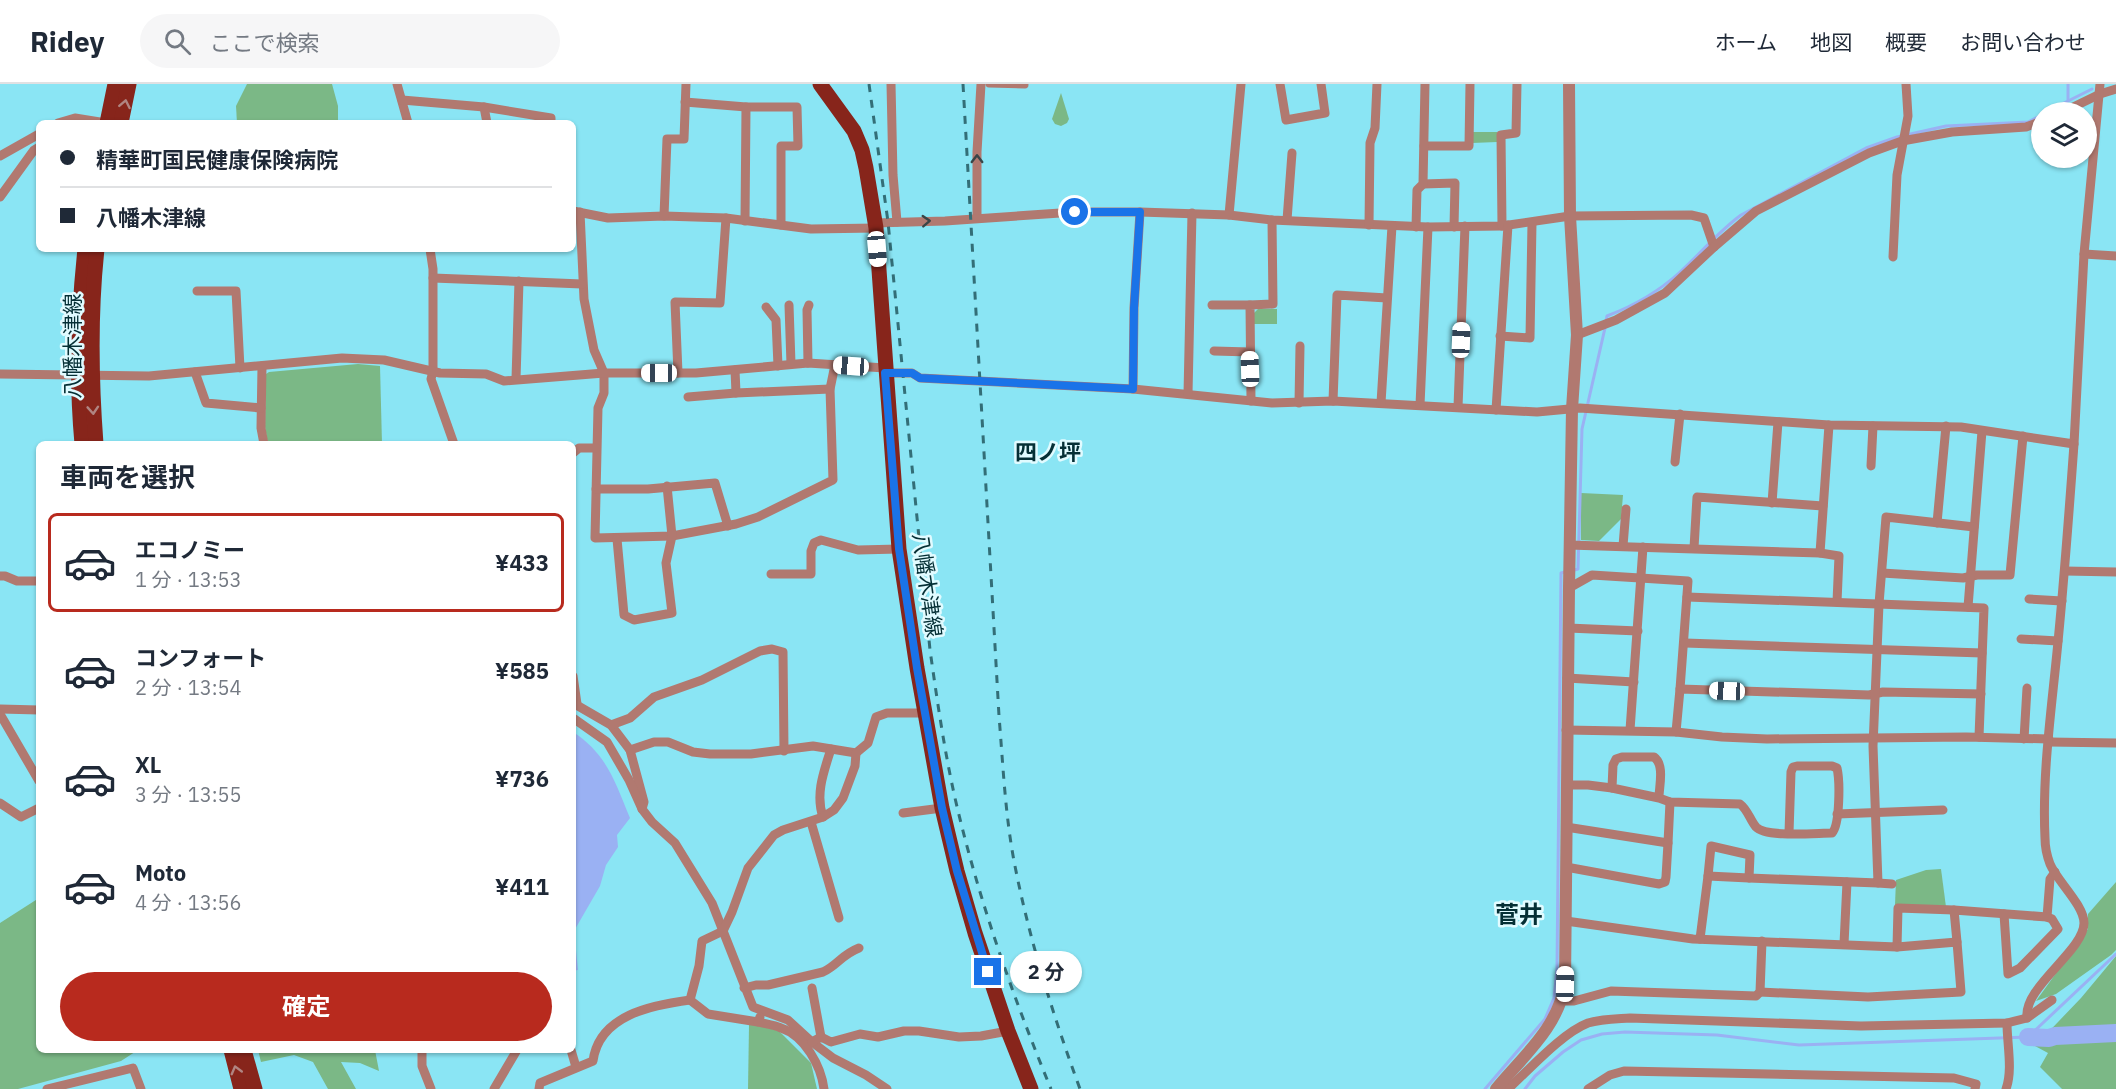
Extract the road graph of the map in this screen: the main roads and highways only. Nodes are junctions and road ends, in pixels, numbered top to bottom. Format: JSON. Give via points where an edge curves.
{"nodes":[{"id":1,"x":116,"y":84,"type":"edge"},
{"id":2,"x":129,"y":84,"type":"edge"},
{"id":3,"x":820,"y":84,"type":"edge"},
{"id":4,"x":108,"y":120,"type":"edge"},
{"id":5,"x":122,"y":120,"type":"edge"},
{"id":6,"x":85,"y":252,"type":"edge"},
{"id":7,"x":98,"y":252,"type":"edge"},
{"id":8,"x":85,"y":376,"type":"junction"},
{"id":9,"x":82,"y":441,"type":"edge"},
{"id":10,"x":96,"y":441,"type":"edge"},
{"id":11,"x":232,"y":1053,"type":"edge"},
{"id":12,"x":245,"y":1053,"type":"edge"},
{"id":13,"x":242,"y":1089,"type":"edge"},
{"id":14,"x":255,"y":1089,"type":"edge"},
{"id":15,"x":1032,"y":1089,"type":"edge"}],
"edges":[{"from":1,"to":4,"type":"main road"},
{"from":5,"to":2,"type":"main road","one_way":true},
{"from":3,"to":15,"type":"main road","name":"八幡木津線","via":[[854,131],[864,159],[875,226],[899,549],[942,808],[957,871],[1008,1031]]},
{"from":6,"to":8,"type":"main road","name":"八幡木津線","via":[[81,285]]},
{"from":7,"to":8,"type":"main road","name":"八幡木津線"},
{"from":8,"to":9,"type":"main road","name":"八幡木津線"},
{"from":8,"to":10,"type":"main road","name":"八幡木津線","one_way":true},
{"from":13,"to":11,"type":"main road","one_way":true},
{"from":12,"to":14,"type":"main road"}]}
